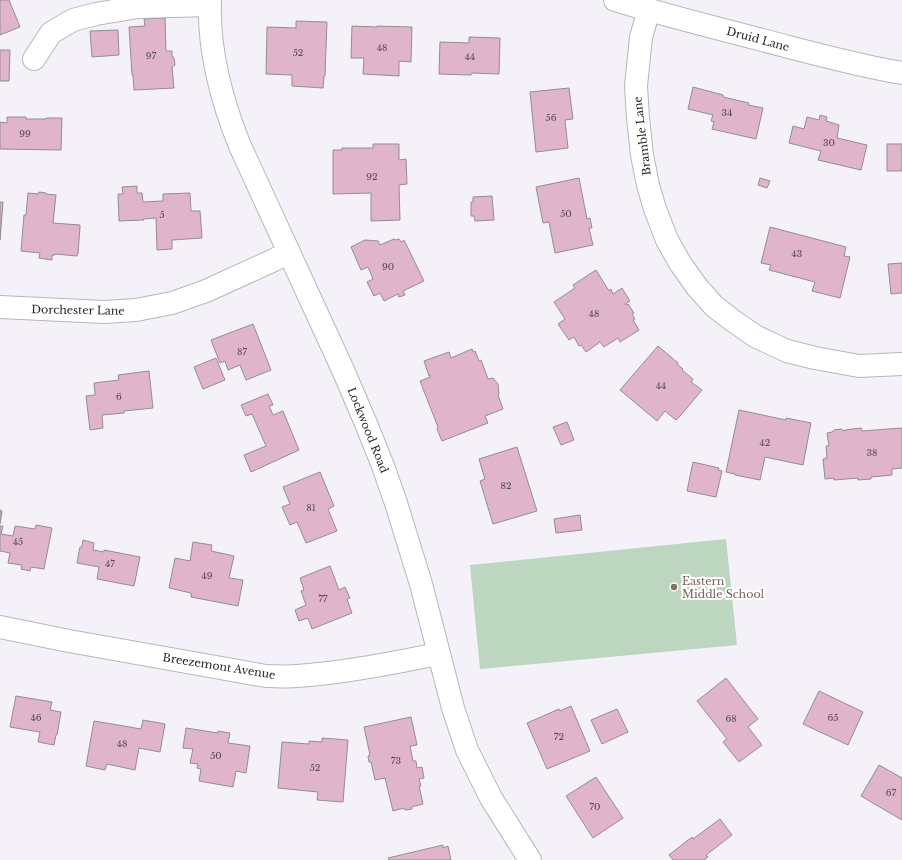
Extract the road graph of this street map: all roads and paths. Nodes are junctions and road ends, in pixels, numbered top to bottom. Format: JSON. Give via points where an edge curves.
{"nodes":[{"id":1,"x":615,"y":0,"type":"edge"},
{"id":2,"x":210,"y":2,"type":"edge"},
{"id":3,"x":649,"y":10,"type":"junction"},
{"id":4,"x":34,"y":59,"type":"dead end"},
{"id":5,"x":902,"y":74,"type":"edge"},
{"id":6,"x":289,"y":252,"type":"junction"},
{"id":7,"x":0,"y":307,"type":"edge"},
{"id":8,"x":902,"y":364,"type":"edge"},
{"id":9,"x":0,"y":627,"type":"edge"},
{"id":10,"x":438,"y":654,"type":"junction"},
{"id":11,"x":530,"y":860,"type":"edge"}],
"edges":[{"from":1,"to":3,"type":"street","name":"Druid Lane"},
{"from":2,"to":4,"type":"street","via":[[138,7],[73,20],[51,33]]},
{"from":2,"to":6,"type":"street","name":"Lockwood Road","via":[[210,30],[222,98],[240,146]]},
{"from":3,"to":5,"type":"street","name":"Druid Lane"},
{"from":3,"to":8,"type":"street","name":"Bramble Lane","via":[[642,37],[636,86],[642,155],[654,209],[667,240],[697,287],[714,306],[732,320],[755,336],[787,351],[859,366]]},
{"from":6,"to":7,"type":"street","name":"Dorchester Lane","via":[[206,291],[172,303],[136,310],[104,312]]},
{"from":6,"to":10,"type":"street","name":"Lockwood Road","via":[[383,466],[421,584]]},
{"from":9,"to":10,"type":"street","name":"Breezemont Avenue","via":[[266,676],[334,673]]},
{"from":10,"to":11,"type":"street","name":"Lockwood Road","via":[[452,708],[467,750],[491,798]]}]}
